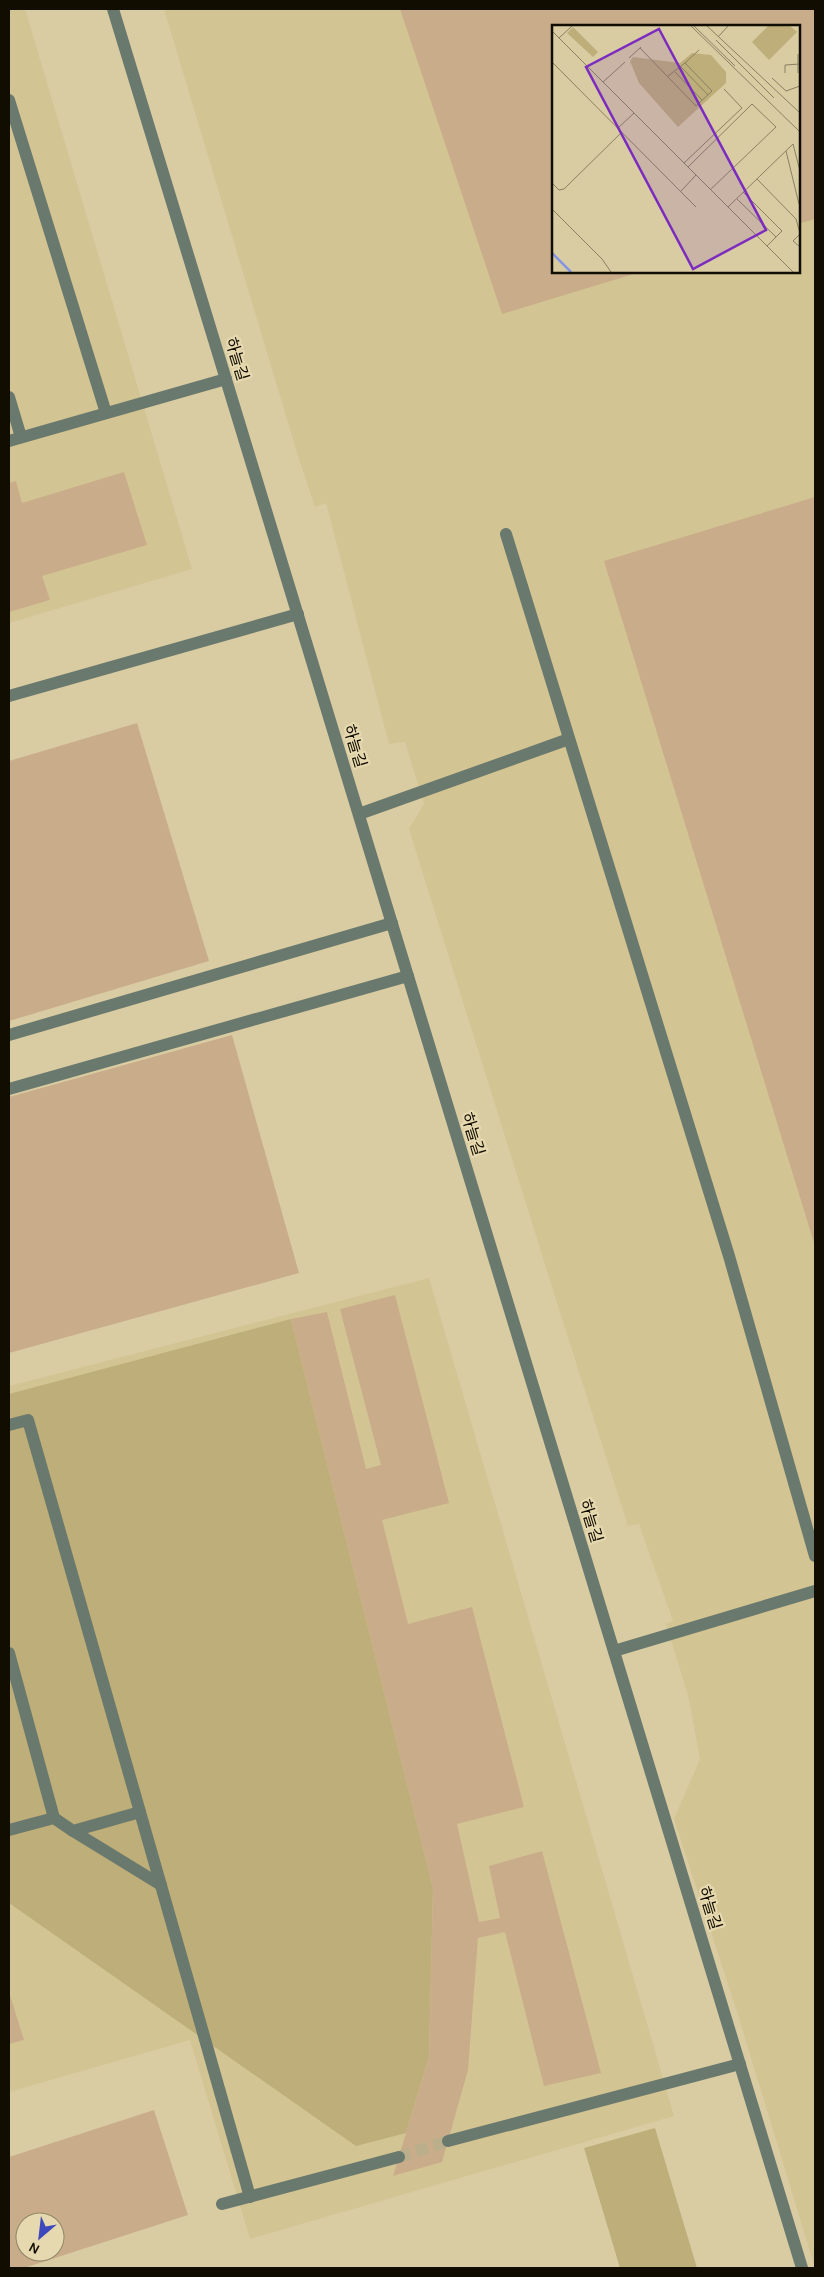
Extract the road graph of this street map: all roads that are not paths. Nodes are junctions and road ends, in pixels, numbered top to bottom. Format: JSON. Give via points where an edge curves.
{"nodes":[{"id":1,"x":113,"y":9,"type":"edge"},
{"id":2,"x":9,"y":100,"type":"edge"},
{"id":3,"x":226,"y":379,"type":"junction"},
{"id":4,"x":9,"y":398,"type":"edge"},
{"id":5,"x":106,"y":413,"type":"junction"},
{"id":6,"x":15,"y":439,"type":"edge"},
{"id":7,"x":506,"y":534,"type":"dead end"},
{"id":8,"x":298,"y":614,"type":"junction"},
{"id":9,"x":9,"y":696,"type":"edge"},
{"id":10,"x":570,"y":739,"type":"junction"},
{"id":11,"x":358,"y":814,"type":"junction"},
{"id":12,"x":392,"y":924,"type":"junction"},
{"id":13,"x":408,"y":976,"type":"junction"},
{"id":14,"x":9,"y":1035,"type":"edge"},
{"id":15,"x":9,"y":1088,"type":"edge"},
{"id":16,"x":9,"y":1425,"type":"edge"},
{"id":17,"x":812,"y":1533,"type":"edge"},
{"id":18,"x":815,"y":1556,"type":"edge"},
{"id":19,"x":815,"y":1591,"type":"edge"},
{"id":20,"x":614,"y":1651,"type":"junction"},
{"id":21,"x":9,"y":1653,"type":"edge"},
{"id":22,"x":140,"y":1812,"type":"junction"},
{"id":23,"x":54,"y":1818,"type":"junction"},
{"id":24,"x":9,"y":1830,"type":"edge"},
{"id":25,"x":73,"y":1831,"type":"junction"},
{"id":26,"x":161,"y":1886,"type":"junction"},
{"id":27,"x":740,"y":2064,"type":"junction"},
{"id":28,"x":448,"y":2141,"type":"tunnel mouth"},
{"id":29,"x":399,"y":2157,"type":"tunnel mouth"},
{"id":30,"x":250,"y":2197,"type":"junction"},
{"id":31,"x":222,"y":2204,"type":"dead end"},
{"id":32,"x":802,"y":2268,"type":"edge"}],
"edges":[{"from":1,"to":3,"type":"lane","name":"하늘길"},
{"from":2,"to":5,"type":"lane"},
{"from":3,"to":5,"type":"lane"},
{"from":3,"to":8,"type":"lane","name":"하늘길"},
{"from":4,"to":6,"type":"lane"},
{"from":5,"to":6,"type":"lane"},
{"from":7,"to":10,"type":"lane"},
{"from":8,"to":9,"type":"lane"},
{"from":8,"to":11,"type":"lane","name":"하늘길"},
{"from":10,"to":11,"type":"lane"},
{"from":10,"to":17,"type":"lane"},
{"from":11,"to":12,"type":"lane","name":"하늘길"},
{"from":12,"to":13,"type":"lane","name":"하늘길"},
{"from":12,"to":14,"type":"lane"},
{"from":13,"to":15,"type":"lane"},
{"from":13,"to":20,"type":"lane","name":"하늘길"},
{"from":16,"to":22,"type":"lane","via":[[28,1420]]},
{"from":17,"to":18,"type":"lane"},
{"from":19,"to":20,"type":"lane"},
{"from":20,"to":27,"type":"lane","name":"하늘길"},
{"from":21,"to":23,"type":"lane"},
{"from":22,"to":25,"type":"lane"},
{"from":22,"to":26,"type":"lane"},
{"from":23,"to":24,"type":"lane"},
{"from":23,"to":25,"type":"lane"},
{"from":25,"to":26,"type":"lane"},
{"from":26,"to":30,"type":"lane"},
{"from":27,"to":28,"type":"lane"},
{"from":27,"to":32,"type":"lane","name":"하늘길"},
{"from":29,"to":30,"type":"lane"},
{"from":30,"to":31,"type":"lane"}]}
